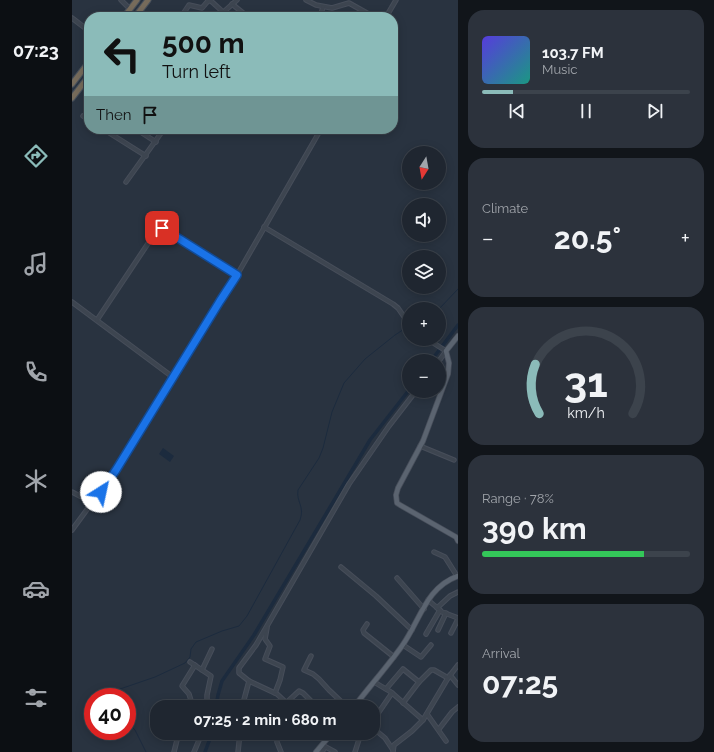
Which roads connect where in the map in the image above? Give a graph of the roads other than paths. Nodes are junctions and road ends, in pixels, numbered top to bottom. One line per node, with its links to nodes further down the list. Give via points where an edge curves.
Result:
1 (121, 0): 12 (street)
2 (137, 0): 12 (highway)
3 (148, 0): 14 (highway)
4 (219, 0): 10 (street)
5 (236, 0): 9 (street)
6 (306, 0): 11 (street)
7 (396, 0): 20 (street)
8 (344, 2): 11 (street, via 334,8); 19 (street)
9 (232, 4): 16 (street); 17 (street)
10 (215, 5): 15 (street, via 210,1 202,8 189,5); 16 (street)
11 (324, 7): 18 (street)
12 (130, 9): 13 (highway)
13 (128, 12)
14 (139, 12)
15 (184, 12)
16 (223, 12)
17 (242, 12)
18 (322, 12)
19 (366, 12)
20 (389, 12)
21 (72, 18): 22 (street)
22 (84, 27)
23 (84, 68): 25 (highway)
24 (84, 82): 26 (highway)
25 (72, 84)
26 (72, 98)
27 (115, 134): 32 (street)
28 (144, 134): 31 (street)
29 (161, 134): 31 (street)
30 (318, 134): 34 (street)
31 (156, 142): 32 (street)
32 (146, 156): 33 (street)
33 (126, 182)
34 (264, 227): 35 (street); 37 (street, via 393,304)
35 (237, 275): 38 (street, via 165,229 159,228); 43 (street)
36 (72, 302): 38 (street)
37 (402, 315)
38 (96, 320): 43 (street)
39 (458, 336): 41 (main road)
40 (439, 346): 41 (street)
41 (445, 350): 42 (street); 45 (main road, via 449,363 448,374)
42 (443, 354)
43 (174, 378): 48 (street)
44 (410, 398): 61 (street, via 349,484)
45 (420, 446): 46 (street); 50 (main road, via 398,488 397,503)
46 (454, 460)
47 (72, 492): 48 (street)
48 (93, 503): 49 (street)
49 (72, 530)
50 (457, 539)
51 (434, 552): 53 (street, via 445,557)
52 (341, 567): 63 (street)
53 (457, 576): 56 (main road, via 440,586)
54 (397, 578): 57 (street)
55 (458, 592): 58 (street, via 450,596)
56 (428, 600): 57 (main road); 58 (street)
57 (424, 609): 63 (main road)
58 (439, 609): 59 (street); 66 (street)
59 (446, 613): 60 (street); 64 (street)
60 (458, 618): 65 (street)
61 (268, 624): 77 (street, via 239,668 239,673); 82 (street, via 265,639 270,646 265,659 283,667)
62 (367, 624): 71 (street, via 363,629 364,633)
63 (412, 630): 68 (main road)
64 (438, 630)
65 (451, 633)
66 (426, 634)
67 (431, 645): 68 (street, via 421,657)
68 (403, 646): 71 (main road)
69 (212, 649): 75 (street)
70 (311, 656): 90 (street, via 305,671 319,679)
71 (394, 657): 78 (main road)
72 (190, 662): 74 (street)
73 (458, 665): 76 (street)
74 (195, 666): 75 (street); 84 (street, via 182,686)
75 (202, 670): 85 (street, via 212,678)
76 (449, 676): 79 (street, via 432,669); 80 (street); 95 (street)
77 (249, 681): 82 (street); 86 (street)
78 (374, 682): 81 (street); 91 (main road)
79 (419, 682): 81 (street, via 403,669); 92 (street)
80 (458, 685)
81 (386, 689): 83 (street)
82 (275, 693): 87 (street)
83 (392, 693): 92 (street); 94 (street)
84 (191, 700)
85 (207, 700)
86 (244, 700)
87 (284, 700)
88 (288, 700): 89 (street, via 300,691)
89 (310, 700)
90 (340, 700)
91 (360, 700)
92 (403, 703): 96 (street)
93 (458, 708): 97 (street)
94 (380, 711)
95 (427, 714): 96 (street); 97 (street)
96 (424, 720): 107 (street, via 394,745)
97 (439, 729): 104 (street)
98 (380, 734): 107 (street)
99 (177, 740): 108 (street)
100 (199, 740): 109 (street)
101 (239, 740): 110 (street)
102 (327, 740): 106 (main road)
103 (358, 740): 115 (street)
104 (446, 741)
105 (276, 742): 111 (street)
106 (324, 746): 112 (main road); 113 (street); 114 (street)
107 (393, 751)
108 (174, 752)
109 (194, 752)
110 (238, 752)
111 (281, 752)
112 (316, 752)
113 (322, 752)
114 (335, 752)
115 (355, 752)

